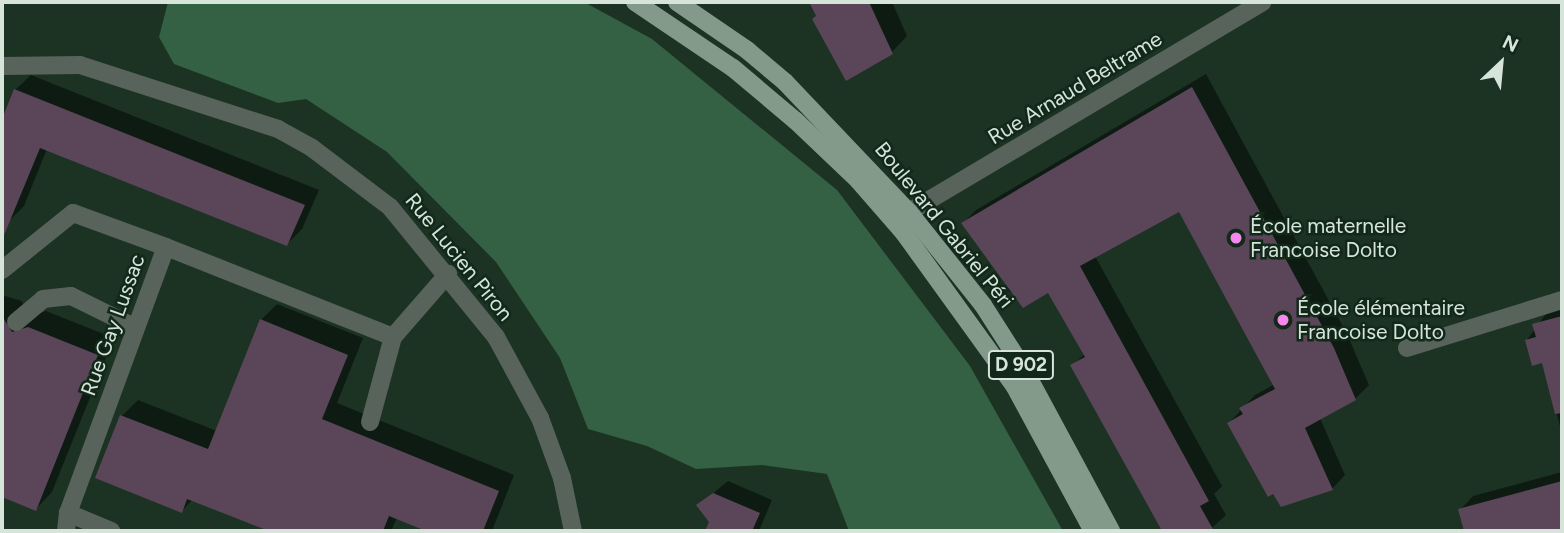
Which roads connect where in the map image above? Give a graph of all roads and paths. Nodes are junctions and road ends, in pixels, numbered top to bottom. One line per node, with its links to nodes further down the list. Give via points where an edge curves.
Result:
1 (635, 2): 18 (main road, Boulevard Gabriel Péri, via 733,68 796,121 858,180 904,233 1015,387)
2 (677, 2): 5 (main road, Boulevard Gabriel Péri / D 902, via 785,82)
3 (1262, 2): 5 (street, Rue Arnaud Beltrame)
4 (2, 66): 8 (street, Rue Lucien Piron, via 80,65 278,129 312,148 390,207)
5 (909, 212): 19 (main road, Boulevard Gabriel Péri / D 902, via 983,305 1025,371)
6 (166, 247): 7 (street, via 73,214); 11 (street, Rue Gay Lussac); 12 (street, Rue Gay Lussac)
7 (2, 270)
8 (448, 274): 12 (street); 17 (street, Rue Lucien Piron, via 496,337 540,418 562,478)
9 (1562, 300): 13 (street)
10 (16, 322): 11 (street, via 43,299 71,296)
11 (136, 328): 15 (street, Rue Gay Lussac)
12 (393, 337): 14 (street)
13 (1407, 348)
14 (370, 422)
15 (67, 522): 16 (street)
16 (111, 531)
17 (573, 531)
18 (1093, 531)
19 (1111, 531)

